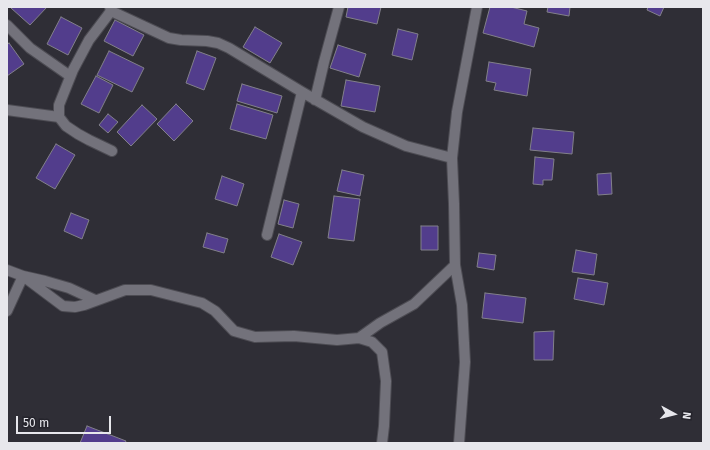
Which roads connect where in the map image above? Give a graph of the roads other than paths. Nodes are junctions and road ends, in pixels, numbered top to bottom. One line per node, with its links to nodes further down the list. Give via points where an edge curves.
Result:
1 (339, 7): 7 (street)
2 (477, 7): 11 (street)
3 (110, 9): 5 (street, via 89,40); 6 (street, via 169,38 218,43)
4 (7, 25): 5 (street, via 30,48)
5 (70, 76): 9 (street, via 59,105)
6 (302, 92): 7 (street); 12 (street)
7 (315, 100): 11 (street, via 363,127 406,146)
8 (7, 110): 9 (street)
9 (59, 117): 10 (street, via 66,126 78,134)
10 (112, 151)
11 (452, 158): 13 (street)
12 (267, 235)
13 (455, 264): 18 (street, via 414,304); 20 (street, via 462,305 465,362)
14 (7, 270): 15 (street)
15 (23, 276): 16 (street, via 69,288); 16 (street, via 63,306 75,307); 17 (street)
16 (95, 300): 18 (street, via 125,290 151,290 202,303 215,311 234,331 255,337 294,336 338,340)
17 (7, 311)
18 (359, 338): 19 (street, via 372,342 382,352 386,381)
19 (382, 443)
20 (459, 443)

